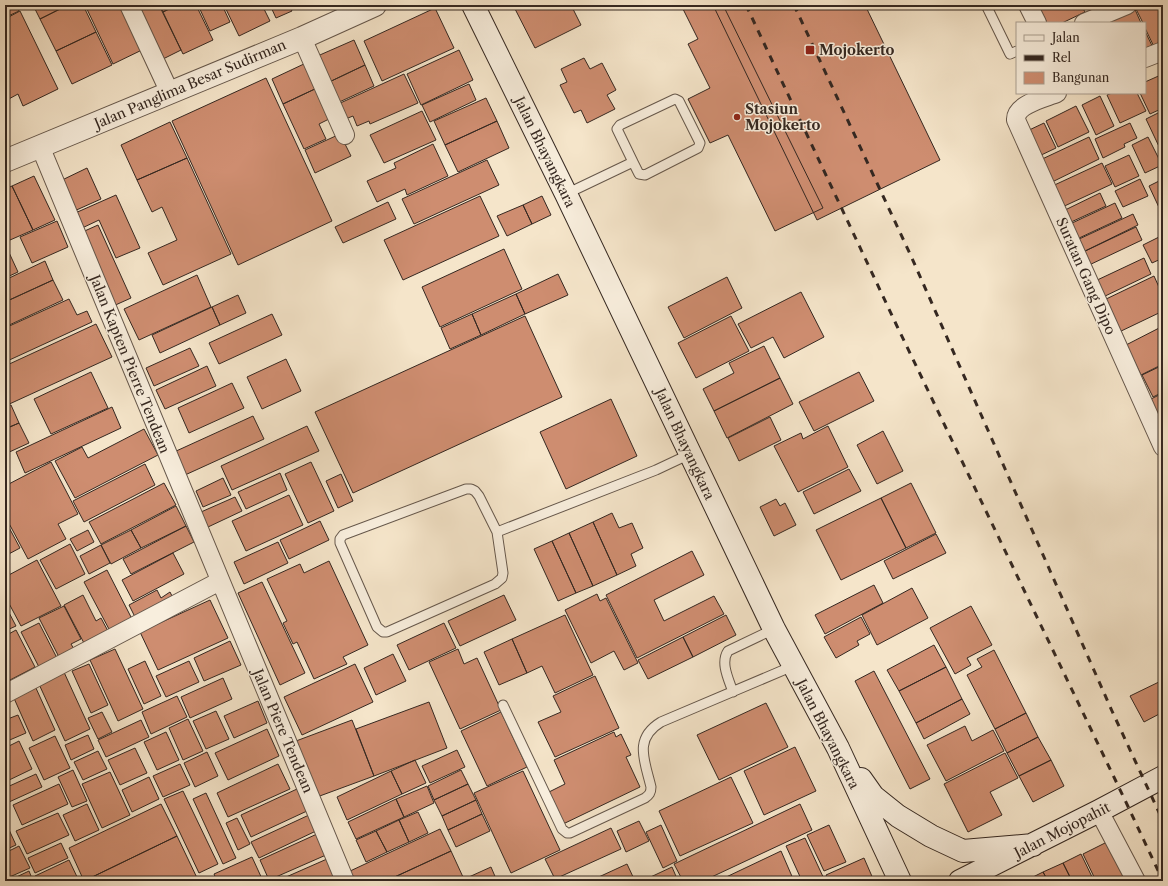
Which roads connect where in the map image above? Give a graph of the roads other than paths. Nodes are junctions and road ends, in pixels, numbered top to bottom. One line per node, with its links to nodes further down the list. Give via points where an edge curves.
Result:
1 (129, 5): 13 (street)
2 (375, 5): 9 (main road, Jalan Panglima Besar Sudirman)
3 (473, 5): 19 (main road, Jalan Bhayangkara)
4 (986, 5): 10 (lane, via 1010,54)
5 (1028, 5): 7 (street)
6 (1127, 5): 8 (street)
7 (1036, 22)
8 (1086, 22)
9 (302, 38): 13 (main road, Jalan Panglima Besar Sudirman); 15 (street)
10 (1016, 51)
11 (1163, 51): 12 (street)
12 (1146, 58)
13 (170, 93): 16 (main road, Jalan Panglima Besar Sudirman)
14 (1054, 94): 20 (street, Suratan Gang Dipo, via 1024,106 1018,111 1016,120)
15 (345, 135)
16 (40, 146): 17 (main road, Jalan Panglima Besar Sudirman); 23 (street, Jalan Kapten Pierre Tendean)
17 (5, 161)
18 (633, 162): 18 (lane, via 617,129 620,125 674,99 679,101 700,143 698,148 645,175 639,174); 19 (lane)
19 (566, 194): 21 (main road, Jalan Bhayangkara)
20 (1163, 447)
21 (690, 454): 22 (lane, via 656,470); 24 (main road, Jalan Bhayangkara)
22 (497, 532): 22 (lane, via 503,573 498,582 387,632 377,627 340,543 343,535 466,489 475,491 479,496)
23 (220, 581): 27 (street); 33 (street, Jalan Piere Tendean)
24 (774, 629): 25 (main road, Jalan Bhayangkara); 26 (lane, via 724,656)
25 (793, 666): 26 (lane); 29 (main road, Jalan Bhayangkara)
26 (733, 692): 28 (lane, via 653,727 647,733 643,748 651,787 649,795 570,833 562,829)
27 (5, 694)
28 (504, 705)
29 (838, 748): 32 (main road, via 873,796 898,816 931,836 963,851); 34 (main road, Jalan Bhayangkara)
30 (1163, 777): 31 (main road, Jalan Mojopahit)
31 (1099, 811): 32 (main road, Jalan Mojopahit); 36 (street)
32 (1033, 845): 35 (main road, Jalan Mojopahit)
33 (345, 881)
34 (900, 881)
35 (960, 881)
36 (1136, 881)

